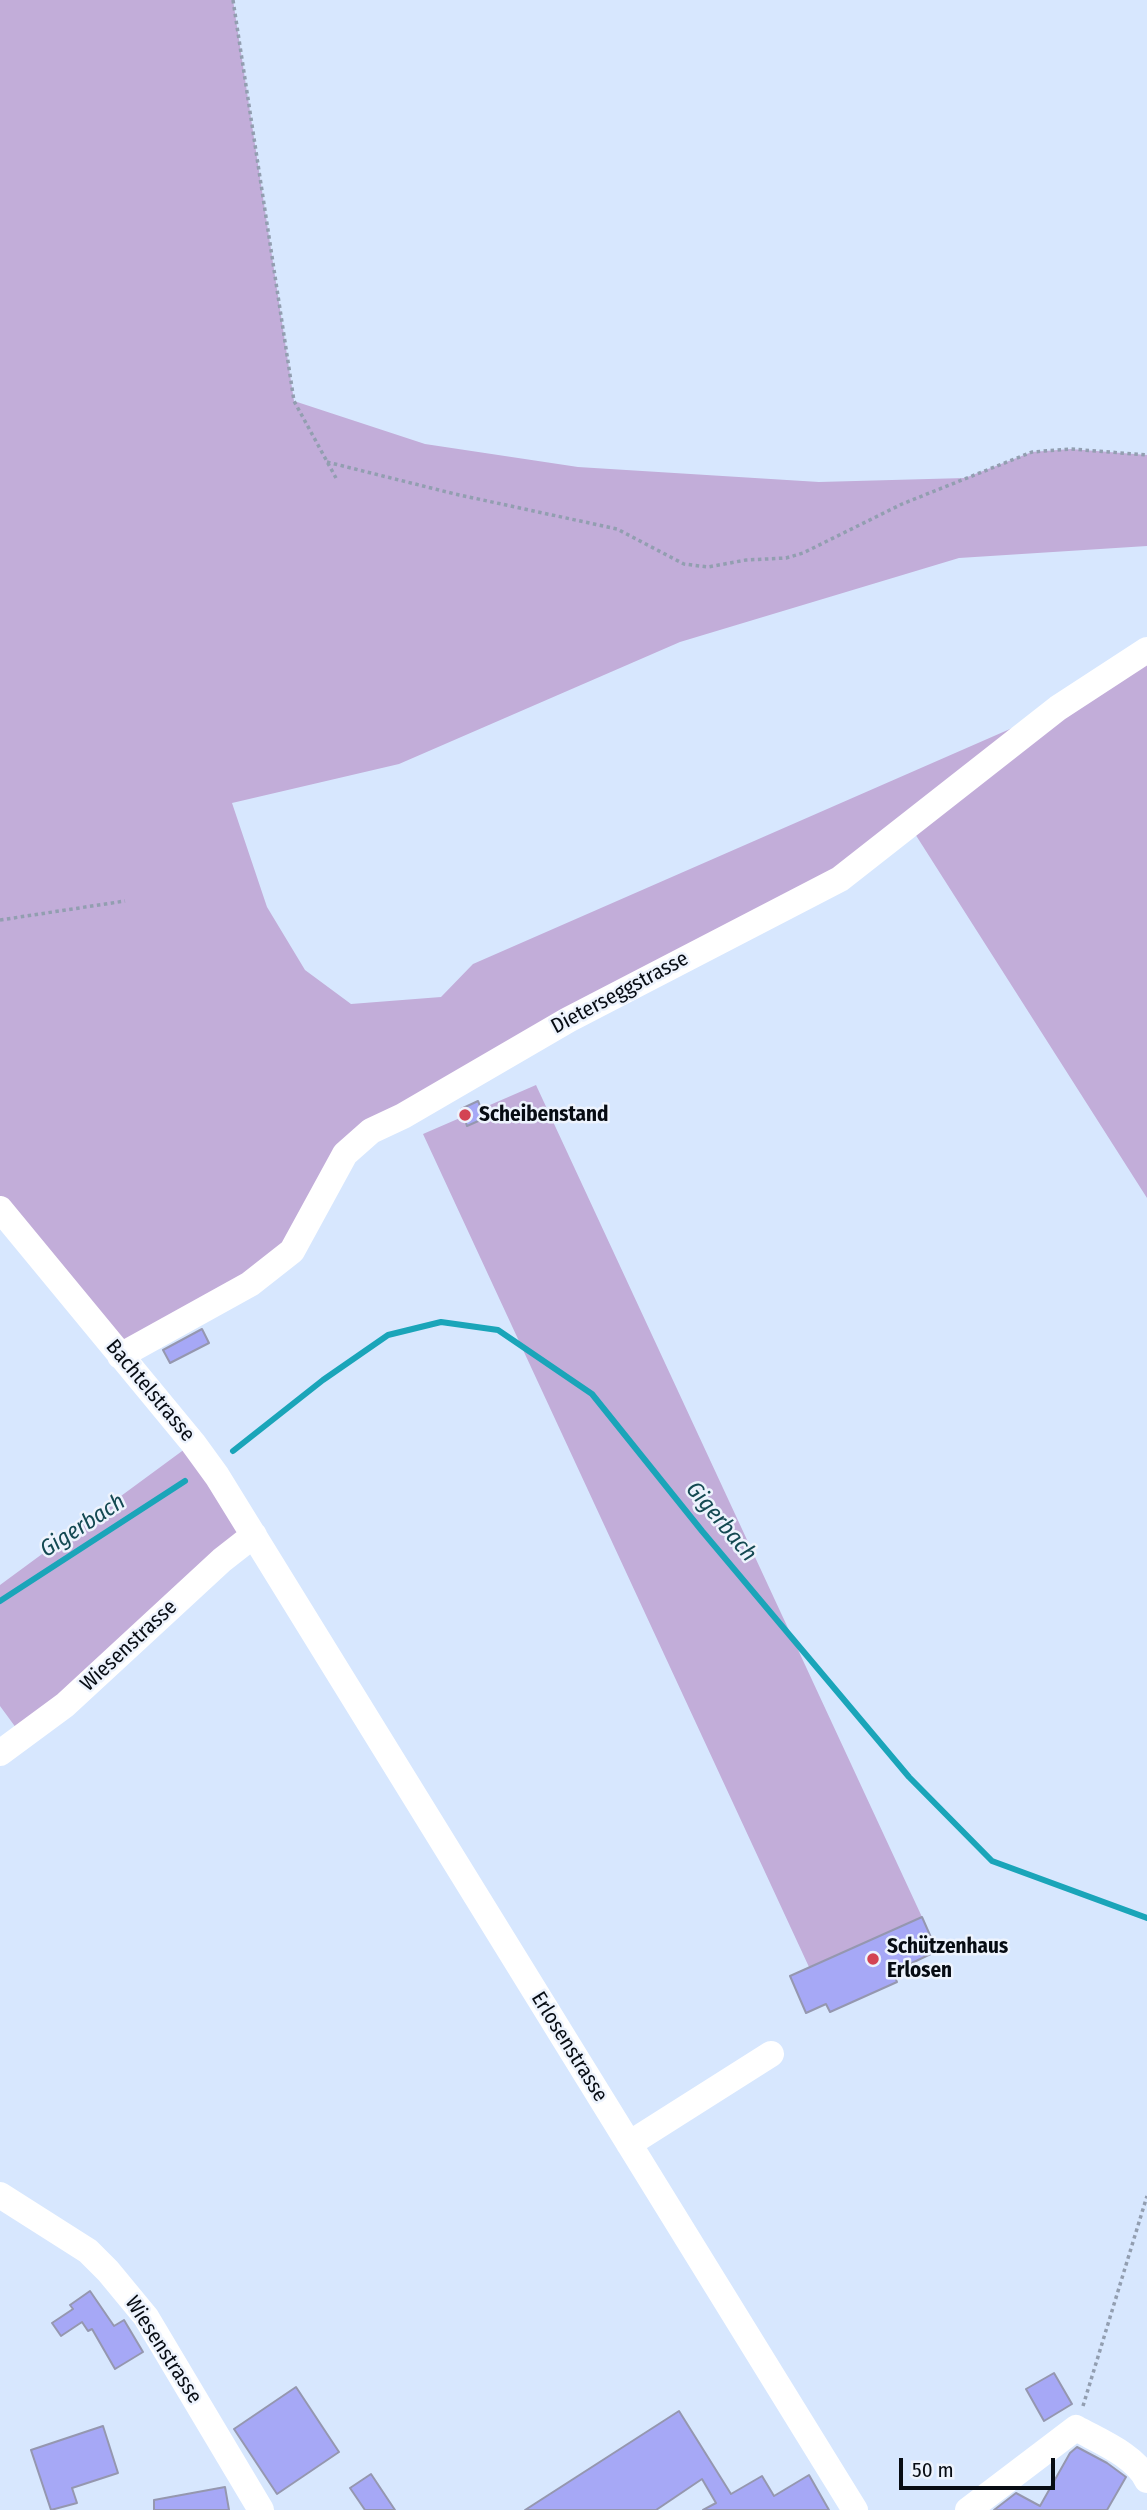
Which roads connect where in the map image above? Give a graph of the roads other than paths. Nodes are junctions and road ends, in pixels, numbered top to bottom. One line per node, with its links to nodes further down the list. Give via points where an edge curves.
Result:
1 (1147, 650): 3 (street, Dieterseggstrasse, via 1058,708 840,880 568,1020 371,1131 345,1154 292,1251 250,1283)
2 (0, 1209): 3 (street, Bachtelstrasse)
3 (120, 1356): 4 (street, Bachtelstrasse, via 193,1443)
4 (254, 1535): 5 (street, Bachtelstrasse); 6 (street, Wiesenstrasse, via 65,1705)
5 (284, 1584): 8 (street, Erlosenstrasse)
6 (0, 1753)
7 (771, 2054): 8 (street)
8 (629, 2144): 12 (street, Erlosenstrasse)
9 (0, 2195): 11 (street, Wiesenstrasse, via 88,2251 108,2271 146,2317)
10 (1147, 2480): 13 (street, via 1128,2458 1076,2428)
11 (261, 2510)
12 (855, 2510)
13 (968, 2510)

